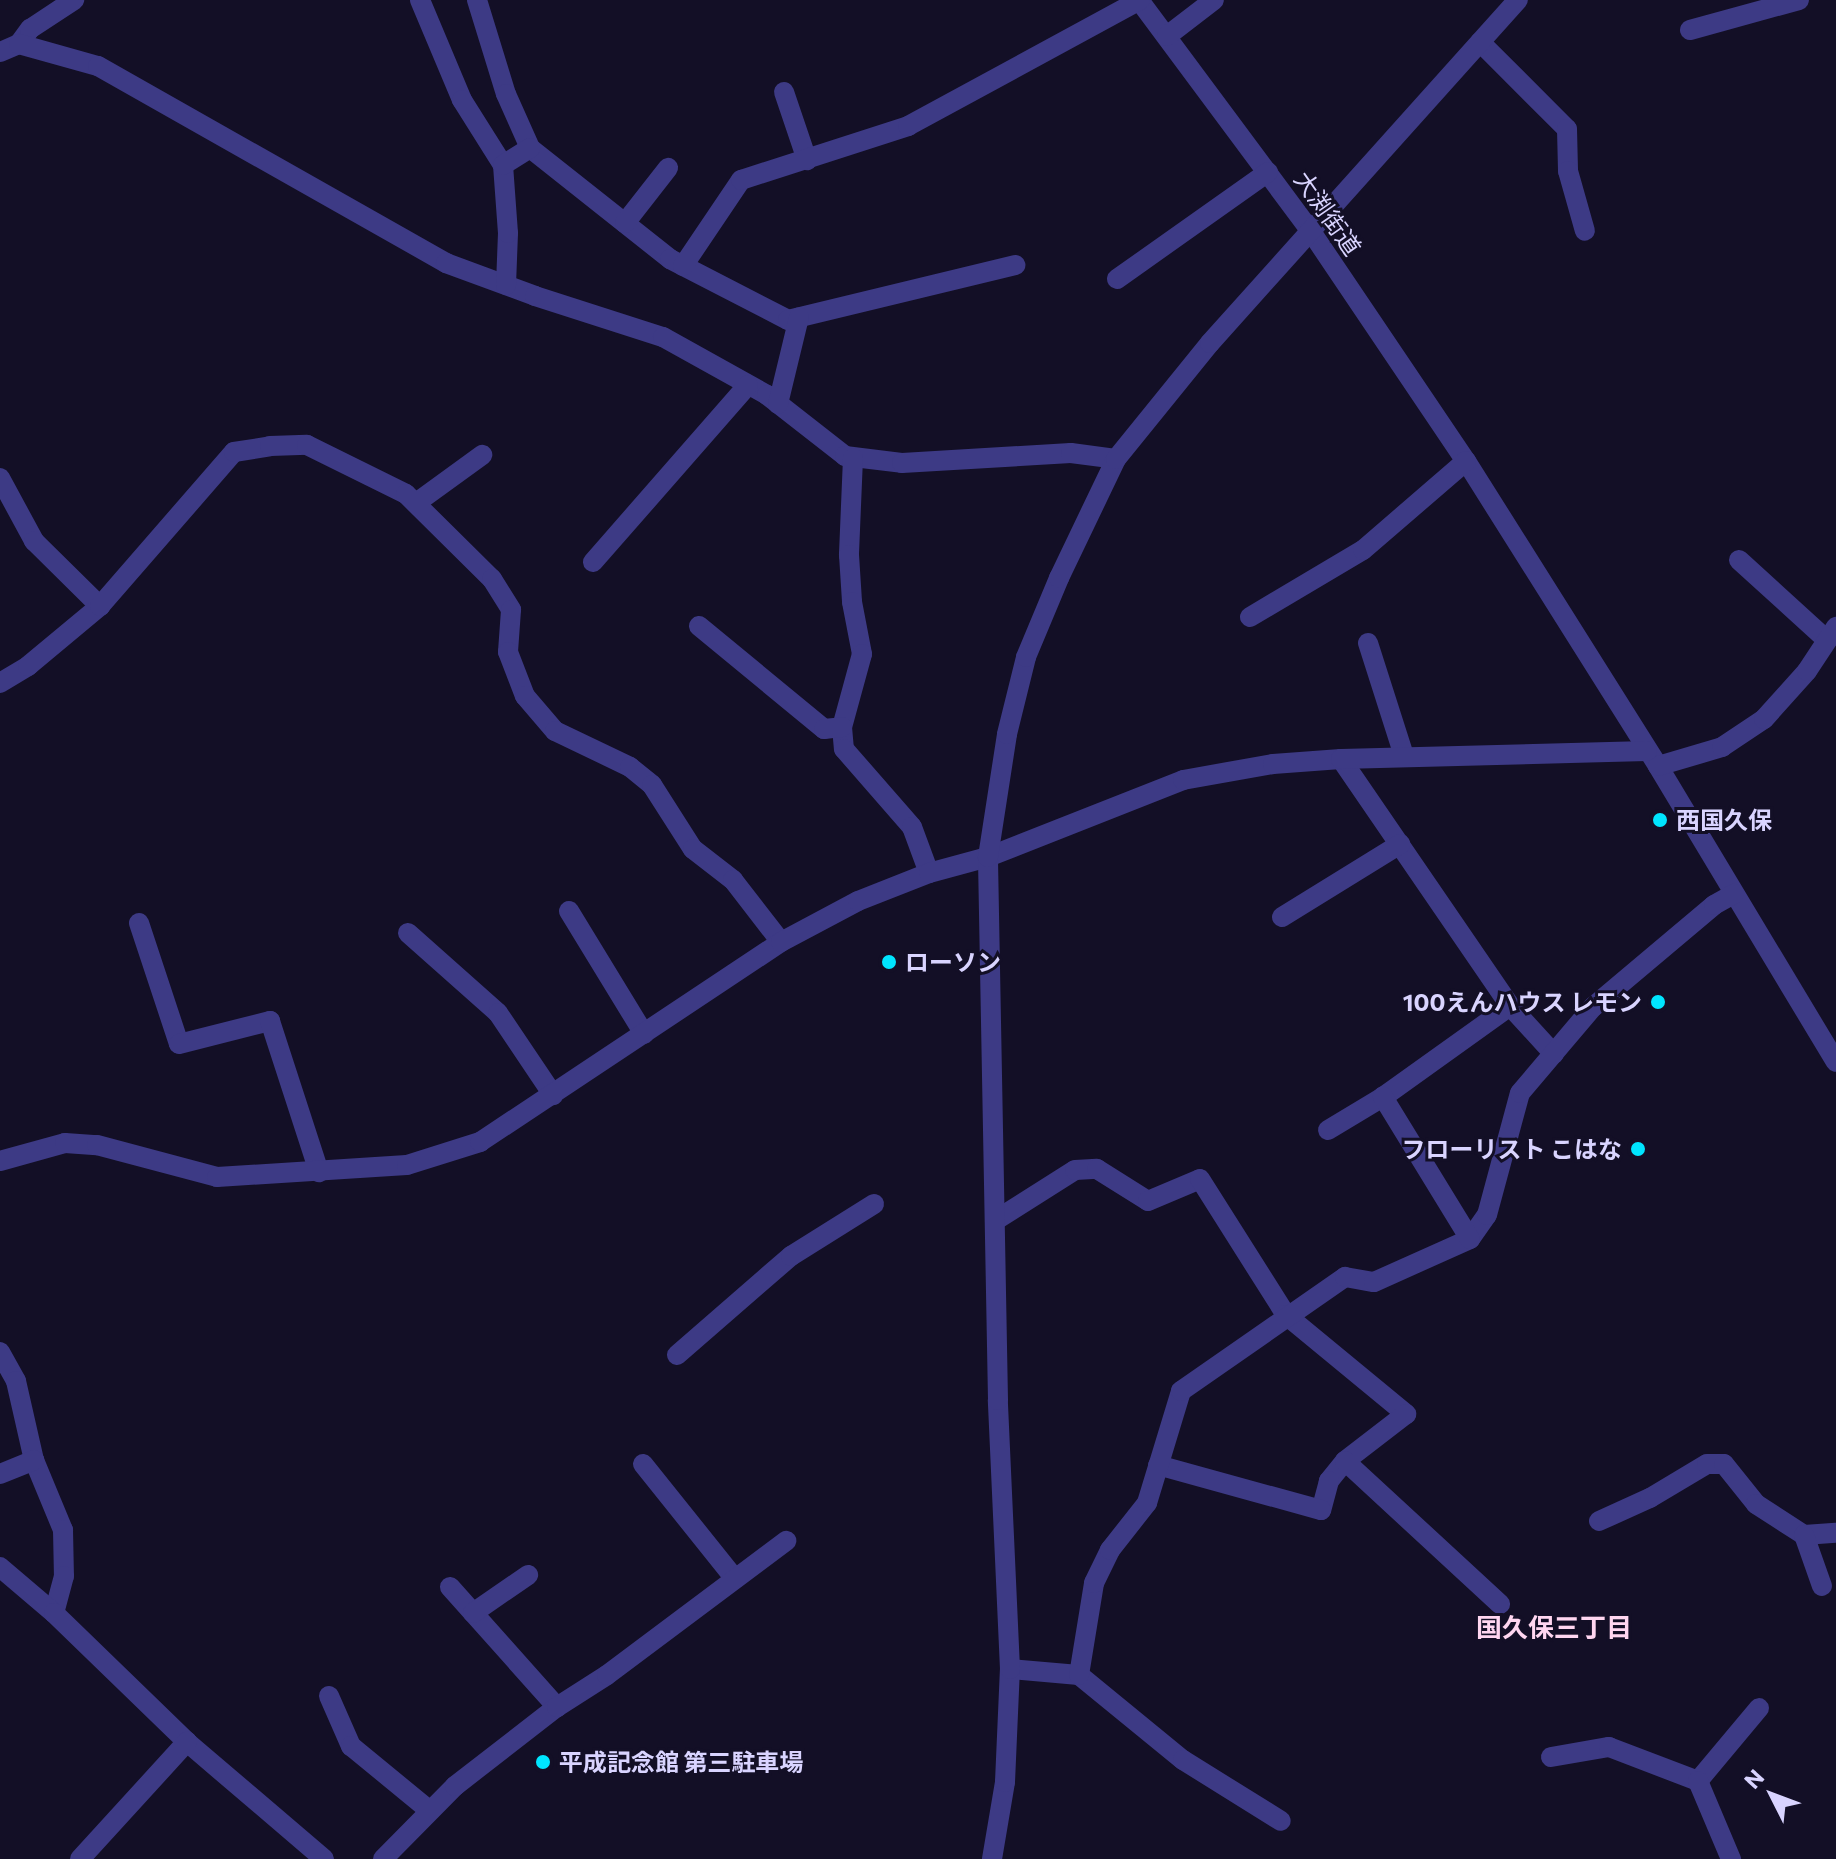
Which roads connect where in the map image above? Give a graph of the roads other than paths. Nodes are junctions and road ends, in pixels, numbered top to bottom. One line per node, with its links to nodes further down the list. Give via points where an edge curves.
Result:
1 (74, 0): 11 (street)
2 (420, 0): 15 (street, via 462,100)
3 (477, 0): 13 (street, via 506,94)
4 (1139, 0): 9 (street, 大渕街道); 14 (street, via 908,126)
5 (1214, 0): 9 (street)
6 (1518, 0): 10 (street)
7 (1799, 0): 8 (street)
8 (1690, 30)
9 (1167, 36): 17 (street, 大渕街道)
10 (1480, 42): 19 (street); 20 (street, via 1567,129 1568,171)
11 (10, 48): 24 (street, via 98,66 446,263)
12 (784, 92): 14 (street)
13 (530, 148): 15 (street); 18 (street)
14 (807, 160): 22 (street, via 741,180)
15 (503, 165): 24 (street)
16 (668, 168): 18 (street)
17 (1268, 172): 19 (street, 大渕街道); 23 (street)
18 (625, 223): 22 (street)
19 (1310, 230): 30 (street); 31 (street, 大渕街道)
20 (1585, 231)
21 (1015, 265): 25 (street)
22 (683, 266): 25 (street, via 788,320)
23 (1117, 279)
24 (506, 285): 26 (street, via 663,337)
25 (799, 317): 27 (street)
26 (748, 385): 27 (street); 35 (street)
27 (778, 404): 29 (street)
28 (482, 455): 33 (street)
29 (853, 458): 30 (street, via 902,463 1071,453); 42 (street, via 849,555 862,654)
30 (1116, 459): 47 (street, via 1026,657 1007,734)
31 (1466, 461): 37 (street, via 1363,550); 45 (street, 大渕街道)
32 (0, 478): 36 (street, via 34,541)
33 (416, 503): 36 (street, via 307,445 234,452); 54 (street, via 492,579 511,610 508,652 525,696 555,731 630,767 652,785 693,849 733,880)
34 (1739, 560): 39 (street)
35 (593, 562)
36 (100, 606): 41 (street)
37 (1250, 617)
38 (699, 626): 42 (street, via 824,729)
39 (1832, 634): 45 (street, via 1764,719 1722,747)
40 (1368, 643): 43 (street)
41 (0, 683)
42 (842, 727): 48 (street, via 844,749 912,827)
43 (1404, 756): 44 (street); 45 (street)
44 (1341, 759): 46 (street); 47 (street, via 1273,764 1183,780)
45 (1653, 759): 49 (street, 大渕街道)
46 (1400, 844): 51 (street); 55 (street)
47 (988, 857): 48 (street); 65 (street)
48 (929, 873): 54 (street, via 858,901)
49 (1734, 894): 57 (street, via 1593,1007); 58 (street, 大渕街道)
50 (569, 911): 56 (street)
51 (1282, 917)
52 (139, 923): 63 (street, via 179,1044 270,1021)
53 (408, 933): 59 (street, via 498,1013)
54 (781, 942): 56 (street)
55 (1510, 1006): 57 (street); 60 (street)
56 (644, 1034): 59 (street)
57 (1554, 1054): 66 (street, via 1520,1093 1487,1215)
58 (1836, 1062)
59 (553, 1095): 63 (street, via 456,1152 407,1165)
60 (1383, 1097): 61 (street); 66 (street)
61 (1328, 1130)
62 (0, 1161): 63 (street, via 65,1143 97,1145 217,1177)
63 (319, 1172)
64 (874, 1204): 69 (street, via 791,1256)
65 (996, 1220): 67 (street, via 1075,1170 1097,1169 1148,1201 1200,1179); 87 (street)
66 (1470, 1239): 67 (street, via 1374,1282 1345,1277)
67 (1286, 1315): 71 (street, via 1406,1414); 73 (street, via 1181,1391)
68 (0, 1352): 70 (street, via 16,1381)
69 (677, 1355)
70 (34, 1460): 74 (street); 85 (street, via 63,1530 64,1576)
71 (1345, 1461): 73 (street, via 1329,1481 1321,1510); 84 (street)
72 (643, 1464): 81 (street)
73 (1158, 1465): 88 (street, via 1147,1503 1110,1550 1094,1583)
74 (0, 1474)
75 (1599, 1521): 77 (street, via 1707,1464 1724,1464 1756,1504)
76 (1836, 1533): 77 (street)
77 (1804, 1535): 82 (street)
78 (786, 1541): 81 (street)
79 (0, 1567): 85 (street)
80 (528, 1575): 86 (street)
81 (735, 1579): 90 (street)
82 (1822, 1586)
83 (450, 1587): 86 (street)
84 (1500, 1604)
85 (54, 1613): 92 (street)
86 (473, 1613): 90 (street)
87 (1010, 1669): 88 (street); 100 (street, via 1005,1782)
88 (1079, 1675): 96 (street, via 1183,1760)
89 (329, 1696): 95 (street, via 351,1746)
90 (557, 1707): 95 (street)
91 (1759, 1708): 94 (street)
92 (187, 1742): 97 (street); 98 (street)
93 (1551, 1757): 94 (street, via 1609,1747)
94 (1698, 1781): 101 (street)
95 (430, 1811): 99 (street)
96 (1281, 1821)
97 (80, 1859)
98 (324, 1859)
99 (383, 1859)
100 (992, 1859)
101 (1731, 1859)

